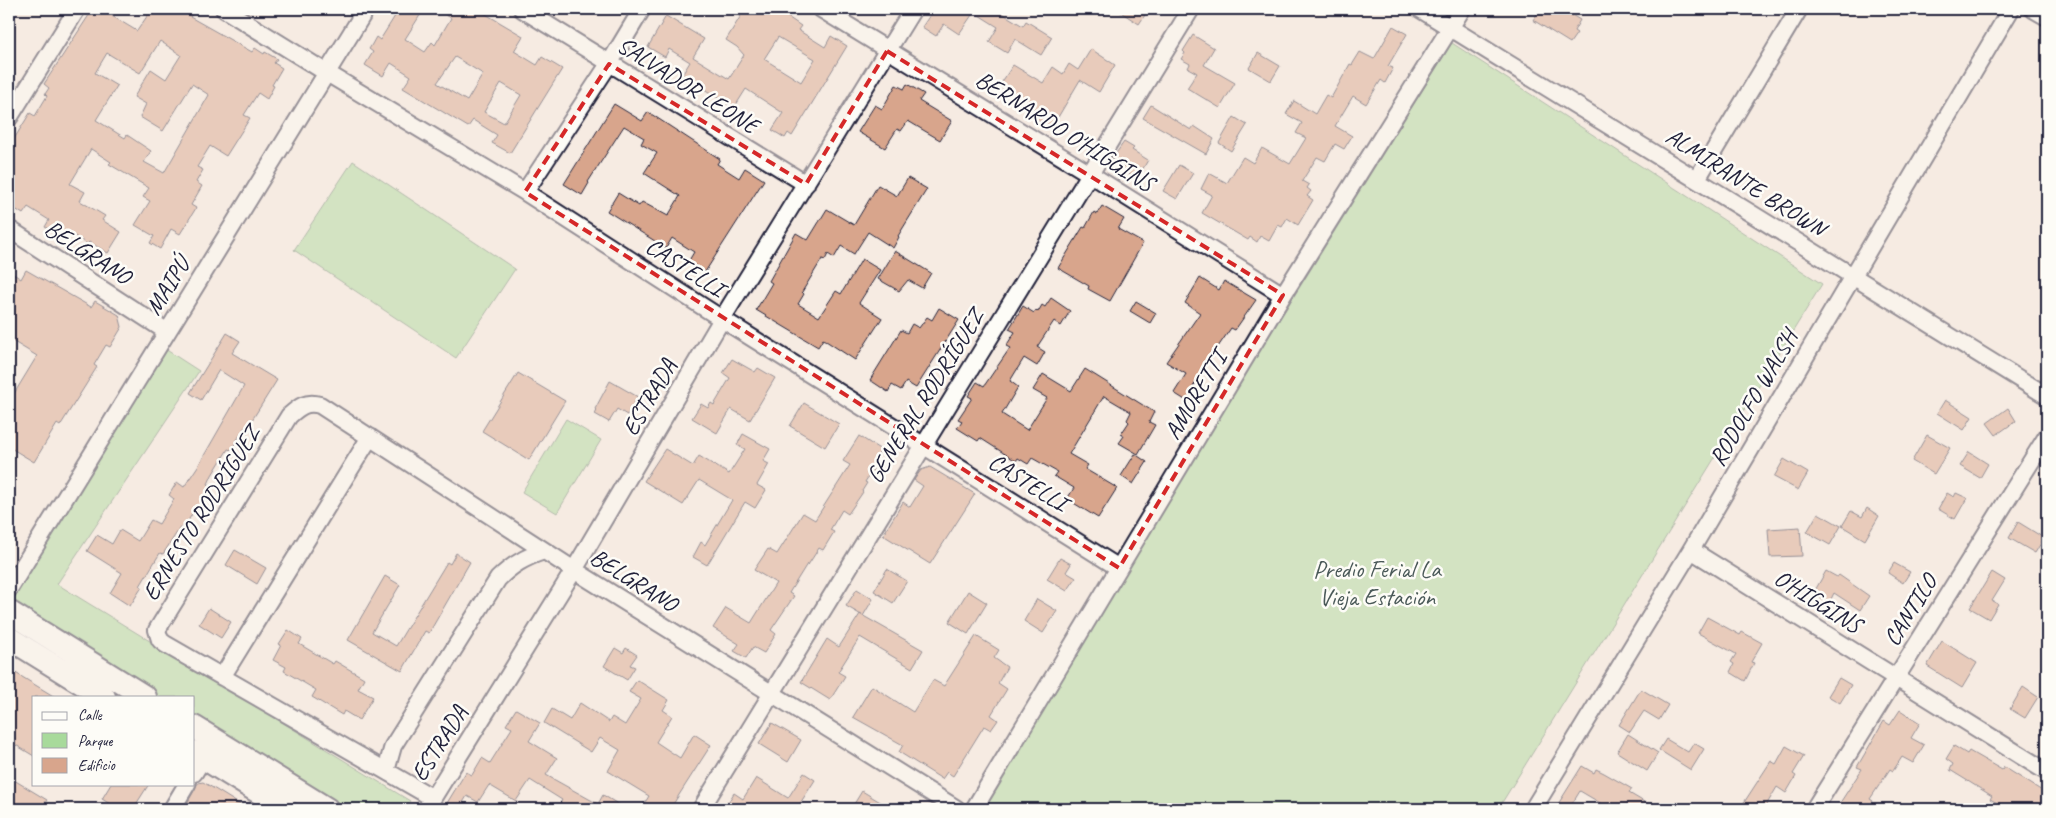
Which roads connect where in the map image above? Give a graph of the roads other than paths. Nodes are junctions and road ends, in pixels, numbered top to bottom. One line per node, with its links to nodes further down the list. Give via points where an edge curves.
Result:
1 (77, 9): 19 (street)
2 (224, 9): 18 (street, CASTELLI)
3 (366, 9): 18 (street, MAIPÚ)
4 (522, 9): 17 (street, SALVADOR LEONE)
5 (642, 9): 17 (street)
6 (821, 9): 16 (street, BERNARDO O'HIGGINS)
7 (913, 9): 16 (street, ESTRADA)
8 (1191, 9): 20 (street, GENERAL RODRÍGUEZ)
9 (1420, 9): 15 (street, ALMIRANTE BROWN)
10 (1462, 9): 15 (street, AMORETTI)
11 (1799, 9): 21 (street)
12 (2011, 9): 25 (street, RODOLFO WALSH)
13 (2033, 9): 14 (street)
14 (2047, 18)
15 (1450, 27): 21 (street, ALMIRANTE BROWN); 26 (street, AMORETTI)
16 (887, 51): 20 (street, BERNARDO O'HIGGINS); 22 (street, ESTRADA)
17 (609, 64): 22 (street, SALVADOR LEONE); 23 (street)
18 (327, 73): 23 (street, CASTELLI); 28 (street, MAIPÚ)
19 (9, 118)
20 (1090, 174): 26 (street, BERNARDO O'HIGGINS); 33 (street, GENERAL RODRÍGUEZ)
21 (1697, 179): 25 (street, ALMIRANTE BROWN)
22 (806, 184): 27 (street, ESTRADA)
23 (525, 192): 27 (street, CASTELLI)
24 (9, 229): 28 (street, BELGRANO)
25 (1852, 275): 29 (street, ALMIRANTE BROWN); 34 (street, RODOLFO WALSH)
26 (1283, 295): 36 (street, AMORETTI)
27 (722, 319): 33 (street, CASTELLI); 37 (street, ESTRADA)
28 (166, 331): 38 (street, MAIPÚ)
29 (2047, 396)
30 (289, 416): 32 (street, BELGRANO, via 301,405 320,405); 41 (street, ERNESTO RODRÍGUEZ, via 157,630 165,644)
31 (2047, 436): 42 (street, CANTILO)
32 (370, 437): 35 (street, BELGRANO); 41 (street)
33 (924, 444): 36 (street, CASTELLI); 43 (street, GENERAL RODRÍGUEZ)
34 (1691, 550): 42 (street, O'HIGGINS); 58 (street, RODOLFO WALSH)
35 (544, 551): 37 (street, BELGRANO); 48 (street, via 510,567 498,579 393,746)
36 (1119, 568): 57 (street, AMORETTI)
37 (574, 570): 43 (street, BELGRANO); 51 (street, ESTRADA)
38 (9, 589)
39 (9, 612): 45 (main road)
40 (9, 638): 44 (main road)
41 (222, 677): 48 (street)
42 (1895, 677): 49 (street, O'HIGGINS); 59 (street, CANTILO)
43 (770, 694): 55 (street, GENERAL RODRÍGUEZ); 56 (street, BELGRANO)
44 (102, 696)
45 (143, 696)
46 (195, 731): 47 (main road)
47 (201, 756): 53 (main road); 54 (main road)
48 (386, 771): 51 (street)
49 (2047, 772)
50 (186, 786): 52 (street)
51 (429, 804)
52 (172, 809)
53 (286, 809)
54 (327, 809)
55 (701, 809)
56 (957, 809)
57 (974, 809)
58 (1533, 809)
59 (1814, 809)

